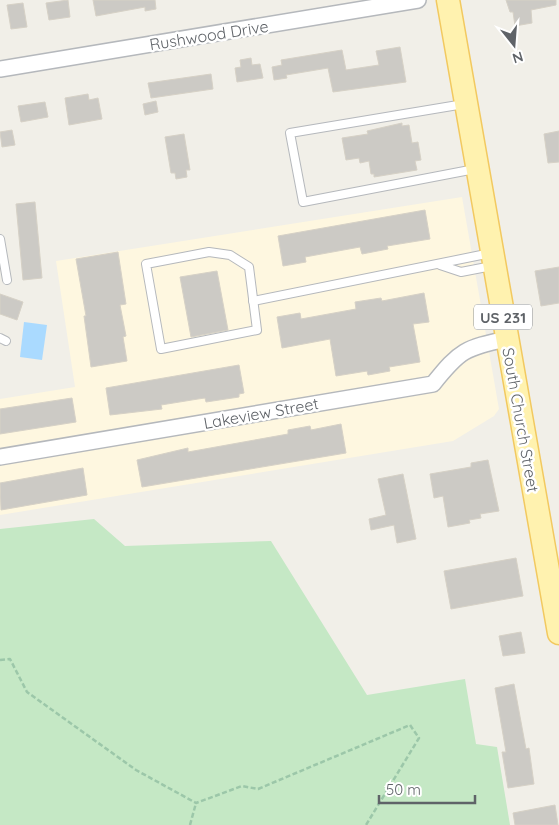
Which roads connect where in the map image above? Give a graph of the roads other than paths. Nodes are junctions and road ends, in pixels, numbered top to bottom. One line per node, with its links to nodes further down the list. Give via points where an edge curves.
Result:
1 (418, 0): 3 (street, Rushwood Drive)
2 (448, 0): 4 (main road, South Church Street / US 231)
3 (0, 69)
4 (466, 104): 5 (main road, South Church Street / US 231); 5 (lane, via 290,133 304,202)
5 (477, 168): 7 (main road, South Church Street / US 231)
6 (0, 239): 9 (lane)
7 (493, 260): 8 (lane); 8 (lane, via 461,272); 11 (main road, South Church Street / US 231)
8 (439, 264): 10 (lane)
9 (7, 280)
10 (253, 301): 10 (lane, via 249,267 230,255 209,252 146,264 160,349 257,330)
11 (507, 339): 12 (street, Lakeview Street, via 470,347 449,363 433,384); 13 (main road, South Church Street / US 231)
12 (0, 457)
13 (559, 633)

